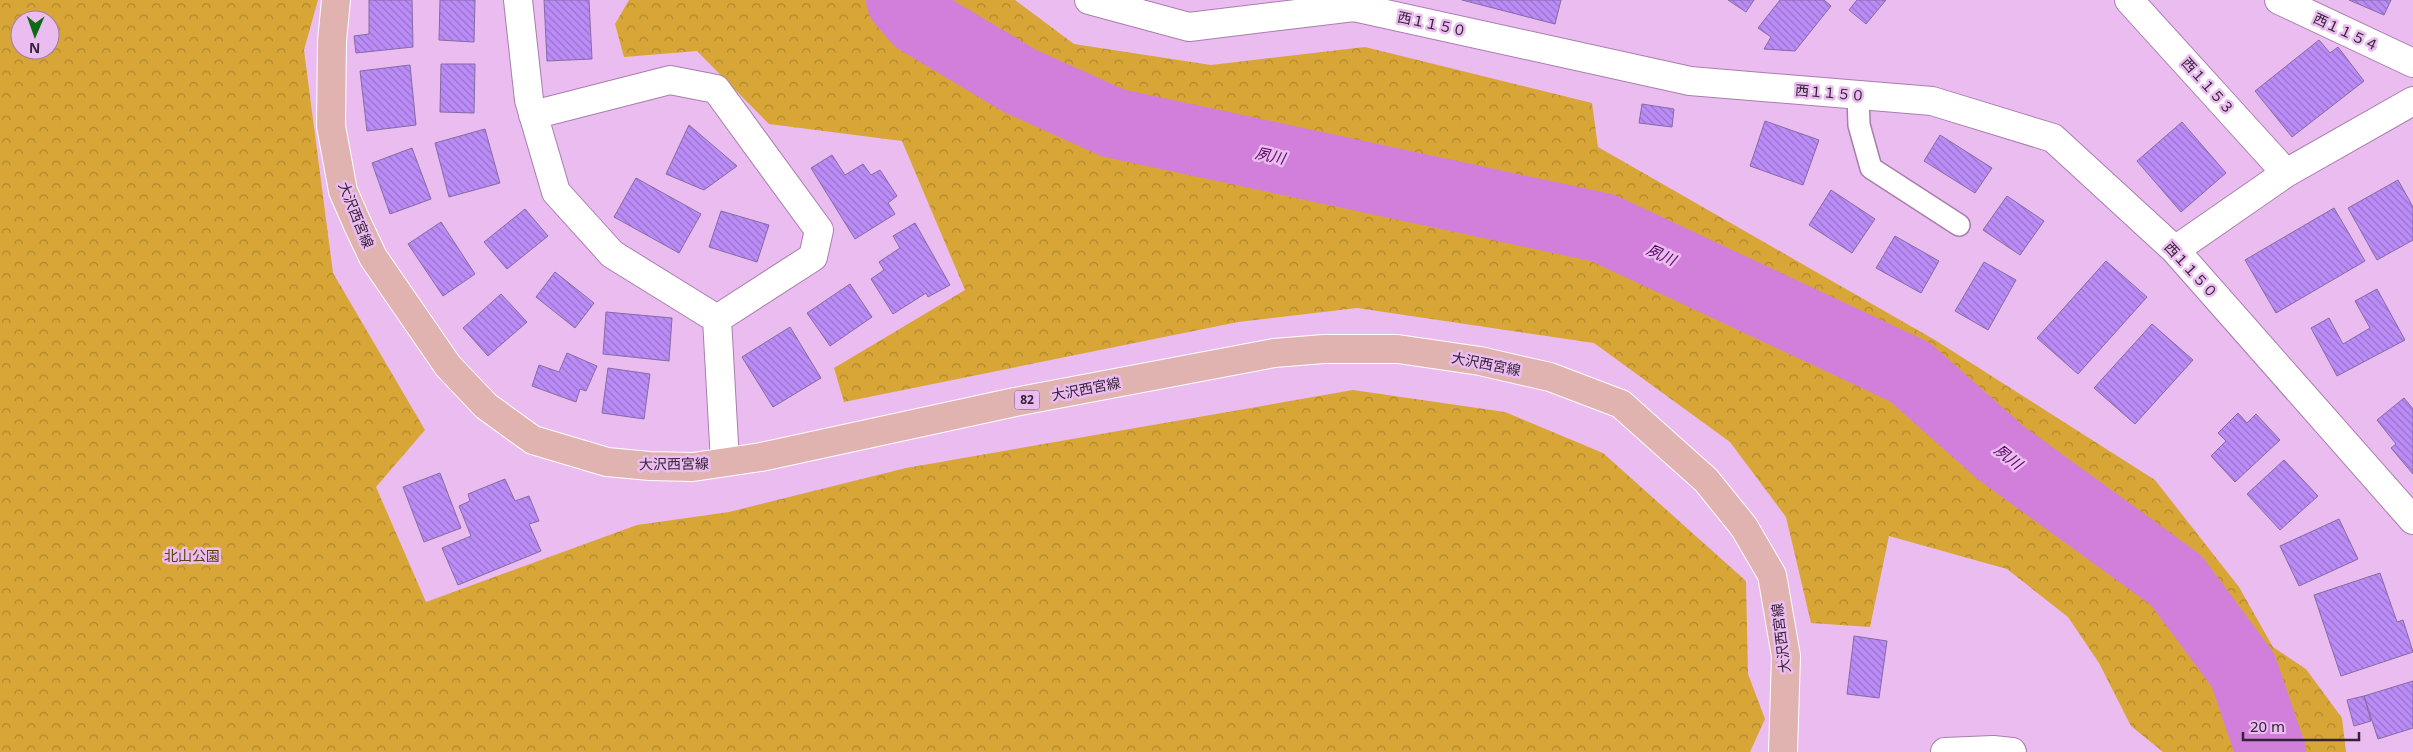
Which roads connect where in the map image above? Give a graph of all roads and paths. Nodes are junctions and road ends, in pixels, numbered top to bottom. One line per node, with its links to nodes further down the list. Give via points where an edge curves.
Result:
1 (336, 0): 14 (main road, 大沢西宮線 / 82, via 331,126 343,191 373,257 448,366 486,406 533,440 570,453 606,462 650,466 693,467)
2 (518, 0): 9 (street)
3 (1089, 0): 7 (street, 西１１５０, via 1189,27 1354,7 1690,81)
4 (2129, 0): 10 (street, 西１１５３)
5 (2279, 0): 6 (street, 西１１５４)
6 (2413, 63)
7 (1858, 95): 11 (lane, via 1859,125 1871,168); 12 (street, 西１１５０, via 1932,101 2053,138)
8 (2413, 101): 10 (street)
9 (533, 115): 13 (street, via 556,192 612,254); 13 (street, via 670,80 716,90 818,230 813,257)
10 (2286, 173): 12 (street)
11 (1959, 225)
12 (2175, 250): 15 (street, 西１１５０)
13 (718, 319): 14 (street)
14 (725, 462): 16 (main road, 大沢西宮線 / 82, via 1274,353 1398,349 1480,361 1550,377 1622,404 1706,480 1744,526 1772,575 1786,656)
15 (2413, 520)
16 (1782, 752)
17 (1945, 752): 18 (street)
18 (2012, 752)

